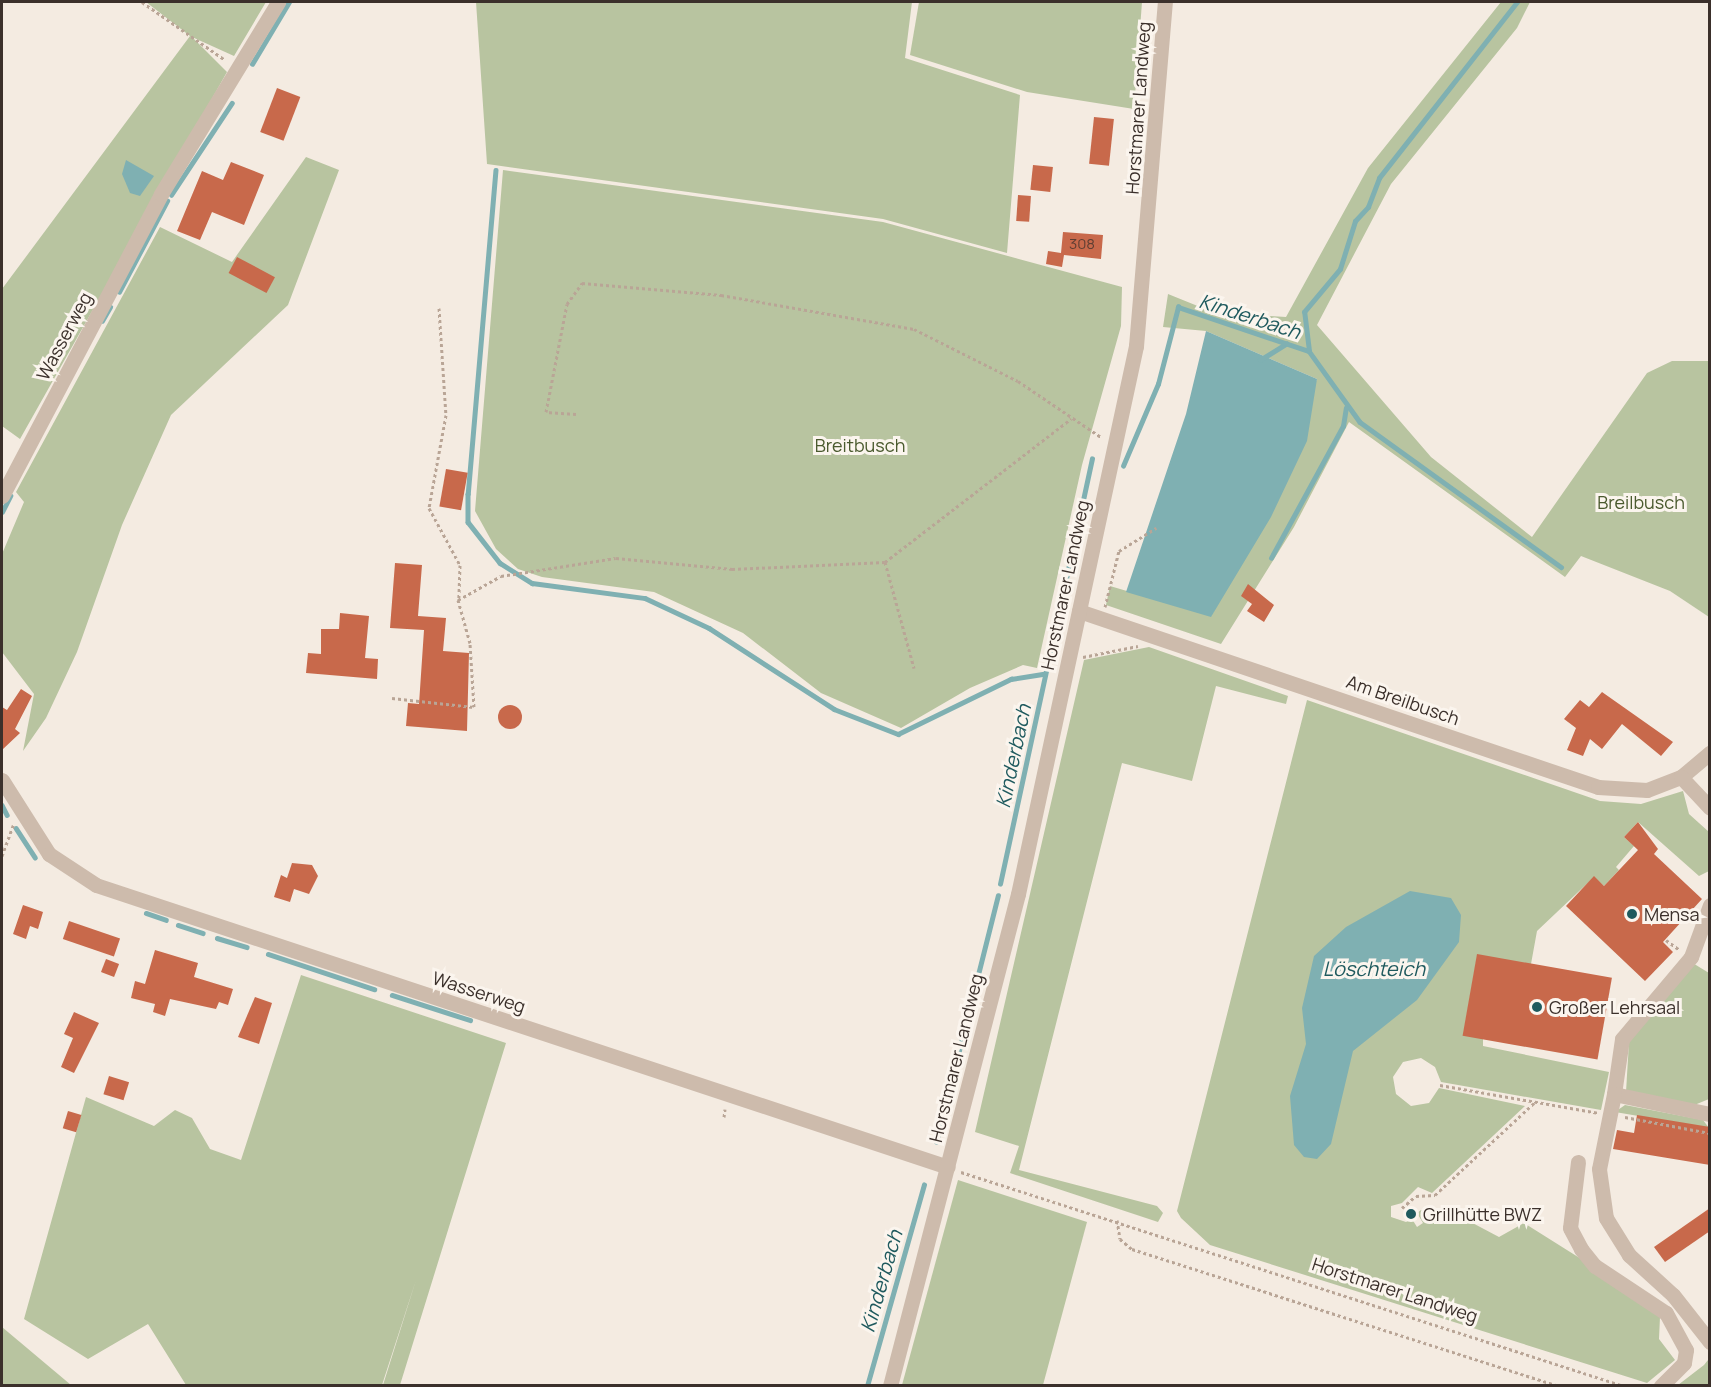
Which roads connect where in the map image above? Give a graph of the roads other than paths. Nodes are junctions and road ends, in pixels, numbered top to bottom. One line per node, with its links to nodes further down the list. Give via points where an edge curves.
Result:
1 (278, 2): 3 (street, Wasserweg)
2 (1165, 2): 4 (street, Horstmarer Landweg, via 1142,308)
3 (2, 496)
4 (1079, 611): 6 (street, Am Breilbusch, via 1598,787 1647,790); 13 (street, Horstmarer Landweg, via 1018,894)
5 (1710, 753): 6 (street, Am Breilbusch)
6 (1681, 777): 8 (street)
7 (2, 780): 13 (street, Wasserweg, via 57,862 122,896)
8 (1710, 808)
9 (1710, 905): 10 (street, via 1691,957 1622,1040)
10 (1614, 1094): 11 (street); 14 (street, via 1599,1169 1606,1218 1629,1255 1673,1295)
11 (1710, 1114)
12 (1578, 1162): 16 (street, via 1570,1228 1581,1249 1595,1266 1666,1313 1686,1350 1684,1363)
13 (948, 1167): 15 (street, Horstmarer Landweg)
14 (1710, 1342)
15 (890, 1386)
16 (1660, 1386)

